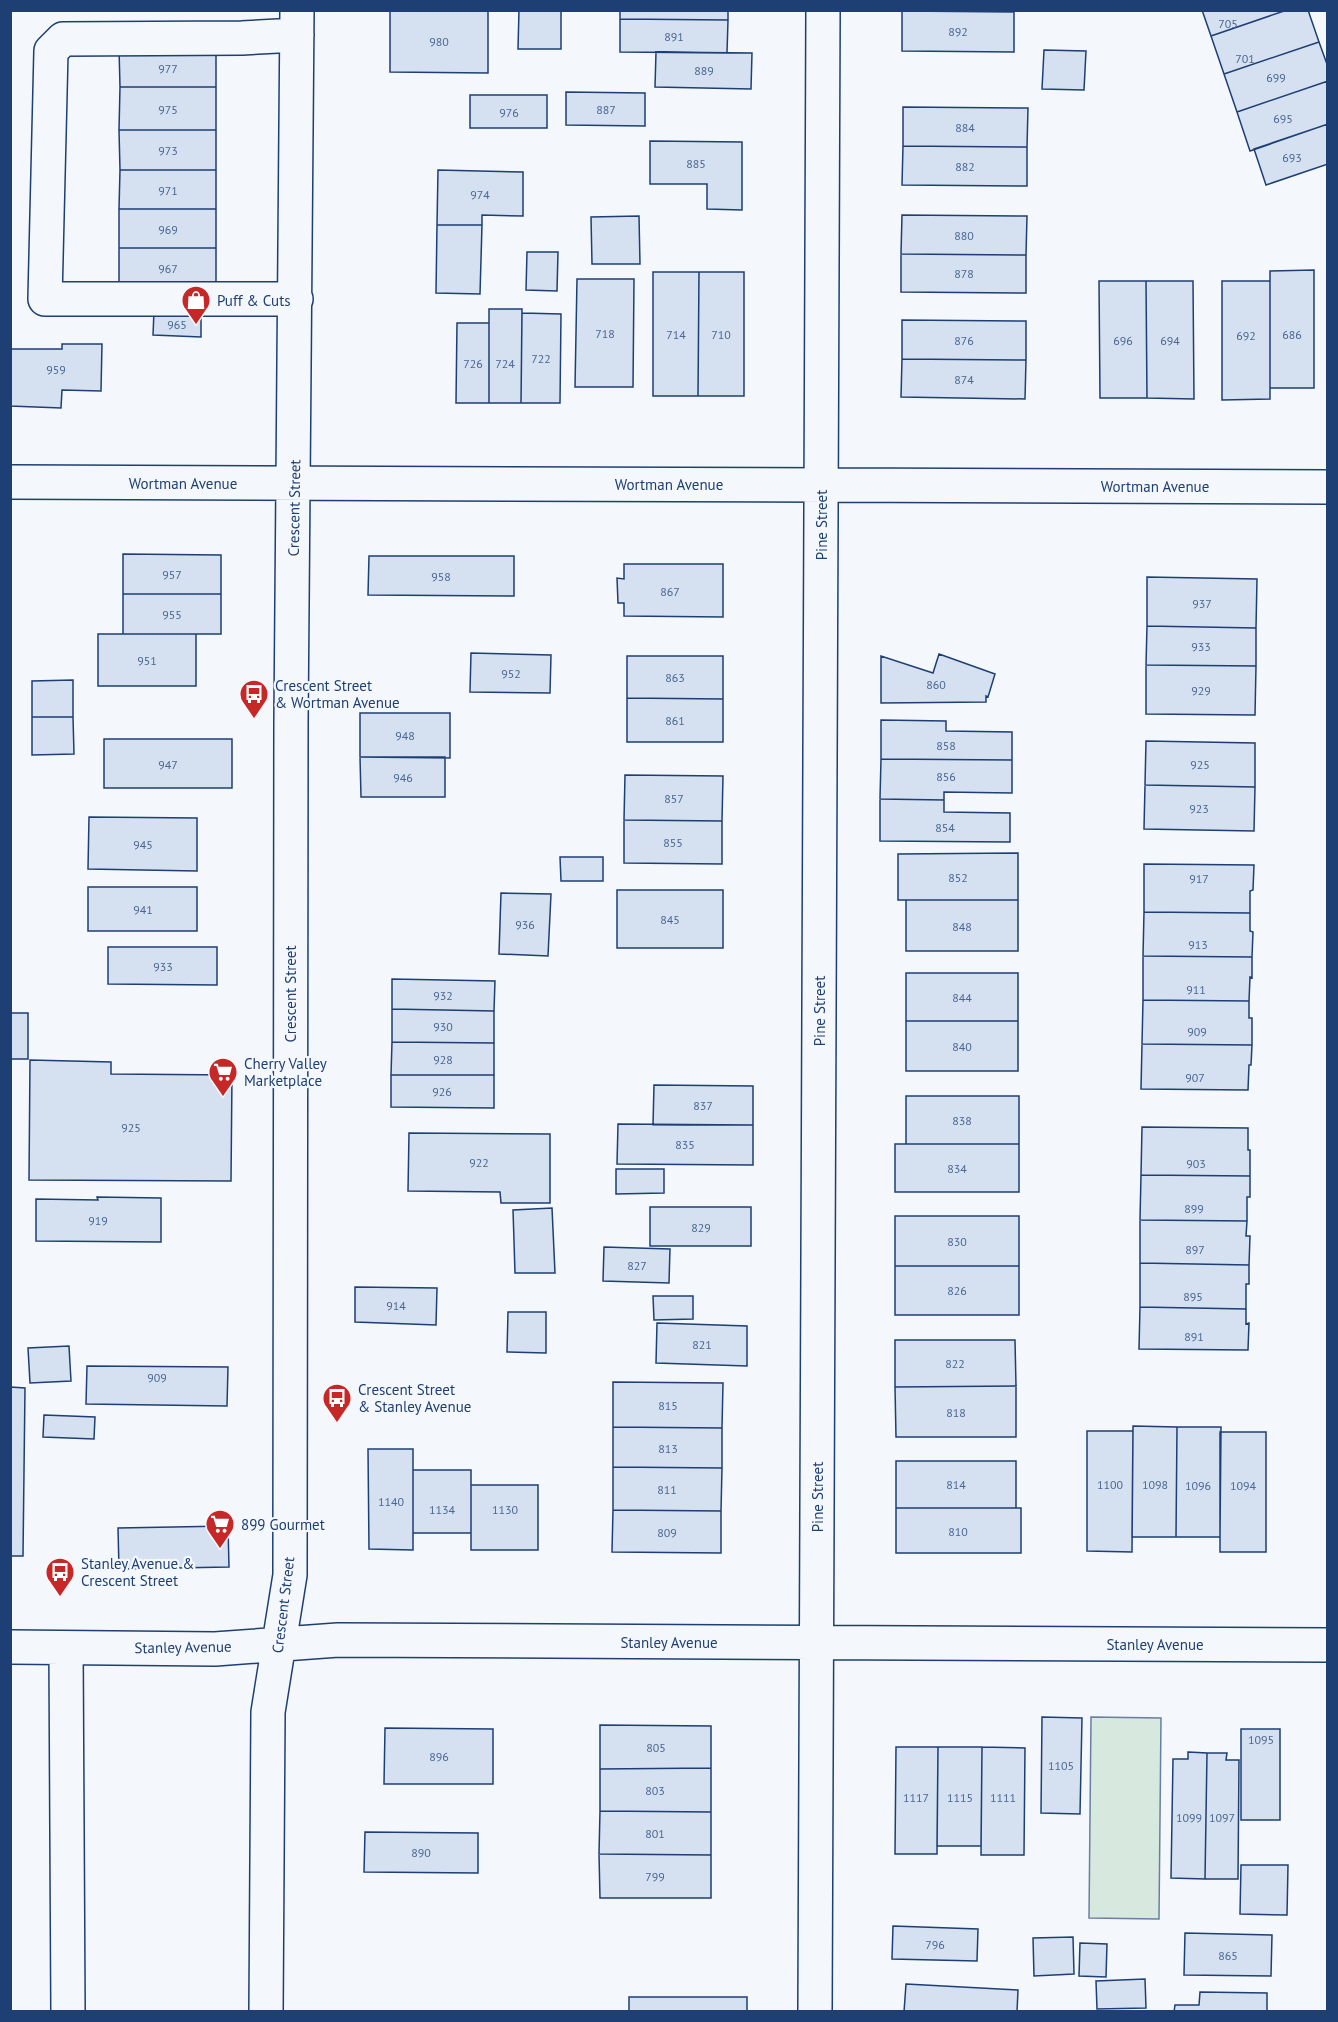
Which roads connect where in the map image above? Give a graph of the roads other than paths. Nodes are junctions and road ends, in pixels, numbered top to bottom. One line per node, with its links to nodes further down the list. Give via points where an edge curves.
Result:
1 (824, 10): 6 (street, Pine Street)
2 (297, 23): 3 (street, Crescent Street); 3 (street, via 242,38 63,39 51,51 45,299)
3 (296, 299): 5 (street, Crescent Street)
4 (10, 482): 5 (street, Wortman Avenue)
5 (294, 484): 6 (street, Wortman Avenue); 9 (street, Crescent Street, via 290,1575)
6 (821, 485): 7 (street, Wortman Avenue); 8 (street, Pine Street)
7 (1328, 487)
8 (816, 1642): 9 (street, Stanley Avenue, via 338,1640); 10 (street, Stanley Avenue); 15 (street, Pine Street)
9 (279, 1644): 12 (street, Stanley Avenue, via 215,1649); 14 (street, Crescent Street, via 268,1712)
10 (1328, 1645)
11 (10, 1647): 12 (street, Stanley Avenue)
12 (66, 1647): 13 (street)
13 (68, 2012)
14 (266, 2012)
15 (815, 2012)

